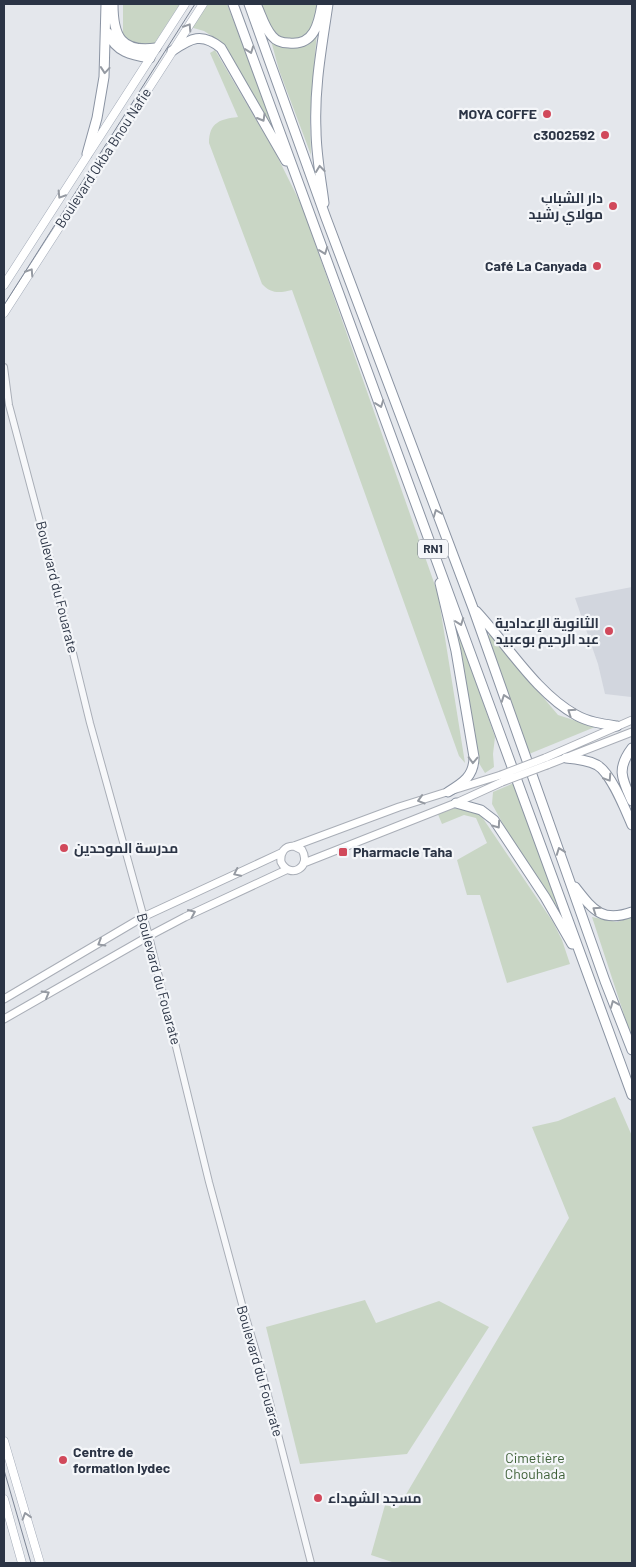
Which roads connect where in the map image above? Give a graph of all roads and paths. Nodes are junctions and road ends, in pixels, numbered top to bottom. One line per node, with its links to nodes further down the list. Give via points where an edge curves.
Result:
1 (106, 4): 10 (highway)
2 (113, 4): 11 (highway, via 114,24 122,41 134,49)
3 (185, 4): 11 (main road, Boulevard Okba Bnou Nafie)
4 (203, 4): 12 (main road, Boulevard Okba Bnou Nafie, one-way to 4)
5 (234, 4): 16 (highway, RN1, one-way to 16)
6 (249, 4): 15 (highway, RN1)
7 (256, 4): 8 (highway, via 273,37 292,44 313,35)
8 (322, 4)
9 (328, 4): 15 (highway, one-way to 9, via 316,106 317,75)
10 (106, 30): 13 (highway, via 122,51); 14 (highway, one-way to 14, via 102,96)
11 (156, 48): 13 (main road, Boulevard Okba Bnou Nafie)
12 (170, 54): 13 (main road); 16 (highway, one-way to 16, via 195,38 208,39 221,48 283,155); 18 (main road, Boulevard Okba Bnou Nafie, one-way to 12)
13 (150, 58): 14 (main road, Boulevard Okba Bnou Nafie)
14 (87, 154): 17 (main road, Boulevard Okba Bnou Nafie, one-way to 17)
15 (326, 218): 23 (highway, RN1, one-way to 15)
16 (313, 220): 22 (highway, RN1, one-way to 22)
17 (4, 285)
18 (4, 313)
19 (4, 367): 21 (street, Boulevard du Fouarate)
20 (4, 391): 21 (street, Boulevard du Fouarate)
21 (9, 405): 41 (street, Boulevard du Fouarate)
22 (430, 541): 31 (highway, one-way to 31, via 456,651 474,757 470,775); 43 (highway, RN1, one-way to 43)
23 (473, 608): 25 (highway, one-way to 23, via 588,721 555,700); 39 (highway, RN1, one-way to 23)
24 (632, 720): 25 (main road)
25 (617, 726): 29 (main road)
26 (632, 732): 28 (main road)
27 (632, 748): 32 (highway, via 625,757 622,779)
28 (566, 758): 29 (main road); 34 (highway, one-way to 34, via 590,761 599,766 607,775)
29 (546, 762): 30 (main road, bridge)
30 (502, 779): 31 (main road); 33 (main road)
31 (448, 792): 35 (main road, one-way to 35)
32 (632, 801)
33 (456, 803): 37 (main road); 43 (highway, one-way to 43, via 481,810 494,820 546,897)
34 (632, 825)
35 (294, 846): 36 (main road); 37 (main road, via 305,854)
36 (281, 853): 38 (main road, via 281,862); 41 (main road, one-way to 41)
37 (304, 863): 38 (main road, via 295,871)
38 (286, 870): 42 (main road, one-way to 38)
39 (571, 882): 40 (highway, one-way to 39, via 620,916 601,914); 46 (highway, RN1, one-way to 39)
40 (632, 912)
41 (143, 917): 42 (street, Boulevard du Fouarate); 44 (main road, one-way to 44)
42 (149, 936): 45 (main road, one-way to 42); 50 (street, Boulevard du Fouarate, via 209,1182)
43 (591, 983): 47 (highway, RN1)
44 (4, 999)
45 (4, 1019)
46 (632, 1050)
47 (632, 1095)
48 (4, 1441): 52 (main road, one-way to 48)
49 (4, 1499): 51 (main road)
50 (308, 1552): 53 (street, Boulevard du Fouarate); 54 (street, Boulevard du Fouarate)
51 (22, 1563)
52 (40, 1563)
53 (311, 1563)
54 (316, 1563)

